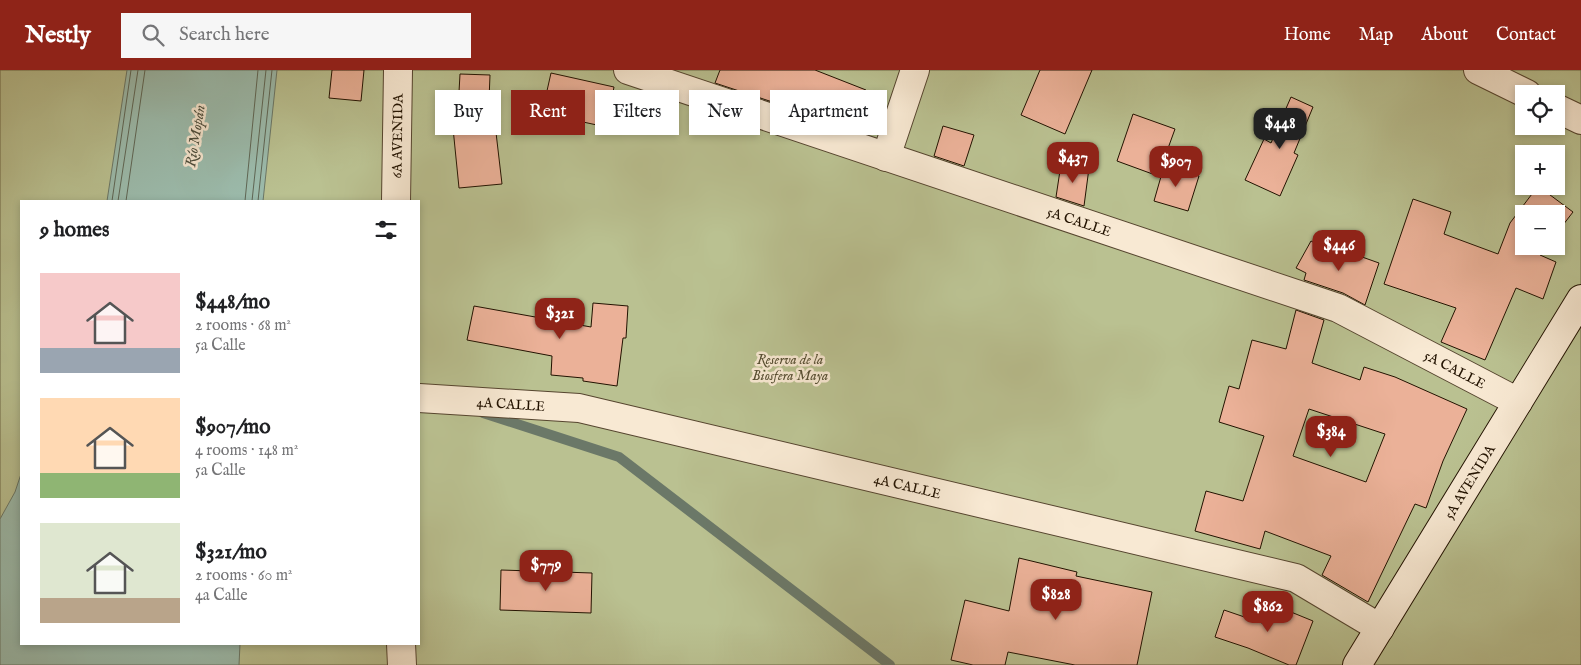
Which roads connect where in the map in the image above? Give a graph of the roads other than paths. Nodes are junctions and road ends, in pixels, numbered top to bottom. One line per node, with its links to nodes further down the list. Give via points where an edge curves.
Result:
1 (398, 70): 9 (street, 6A AVENIDA)
2 (628, 70): 8 (street, 5A CALLE)
3 (915, 70): 8 (street)
4 (1478, 70): 5 (street)
5 (1515, 88)
6 (1565, 112): 7 (street)
7 (1581, 120)
8 (886, 157): 12 (street, 5A CALLE, via 1338,308)
9 (396, 200)
10 (1581, 299): 12 (street, 5A AVENIDA)
11 (420, 398): 13 (street, 4A CALLE, via 579,408 1296,578)
12 (1518, 402): 13 (street, 5A AVENIDA)
13 (1380, 628): 15 (street, 5A AVENIDA)
14 (401, 645): 16 (street)
15 (1366, 662)
16 (402, 665)

